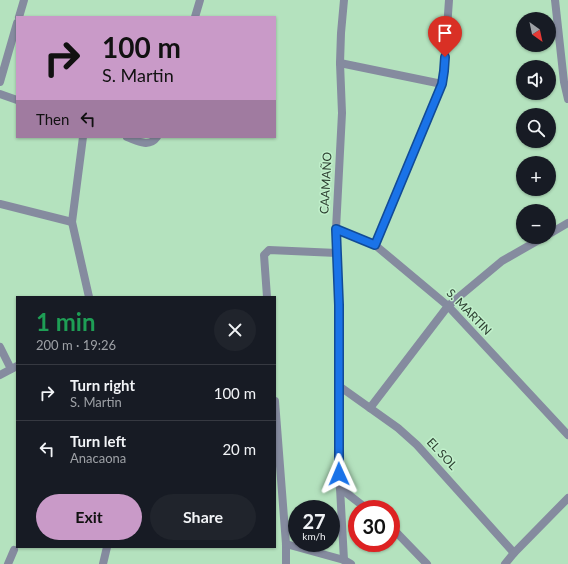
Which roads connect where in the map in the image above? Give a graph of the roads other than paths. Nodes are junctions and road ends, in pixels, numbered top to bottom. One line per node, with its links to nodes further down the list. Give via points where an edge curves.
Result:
1 (24, 0): 6 (street)
2 (200, 0): 7 (street)
3 (344, 0): 9 (street, CAAMAÑO)
4 (449, 0): 12 (street)
5 (555, 0): 11 (street)
6 (19, 16)
7 (195, 16)
8 (16, 26): 10 (street)
9 (340, 63): 12 (street); 22 (street, CAAMAÑO, via 342,113)
10 (0, 82)
11 (566, 82): 14 (street)
12 (442, 84): 25 (street)
13 (0, 94): 15 (street)
14 (568, 99)
15 (16, 100)
16 (83, 138): 20 (street)
17 (130, 138): 18 (street, via 146,143)
18 (154, 140)
19 (0, 204): 20 (street)
20 (72, 222): 27 (street)
21 (568, 223): 23 (street)
22 (336, 229): 25 (street, S. MARTIN); 26 (street, CAAMAÑO)
23 (556, 230)
24 (532, 244): 29 (street, via 502,261)
25 (375, 245): 29 (street, S. MARTIN)
26 (337, 253): 28 (street, via 269,250 264,254); 33 (street, CAAMAÑO)
27 (89, 296)
28 (267, 296)
29 (448, 306): 34 (street); 36 (street, S. MARTIN)
30 (0, 347): 31 (street)
31 (14, 367): 32 (street)
32 (0, 375)
33 (339, 386): 34 (street, EL SOL); 37 (street, CAAMAÑO)
34 (370, 408): 44 (street, EL SOL, via 417,445)
35 (276, 414): 41 (street)
36 (568, 435)
37 (340, 488): 39 (street); 45 (street, CAAMAÑO)
38 (568, 498): 44 (street)
39 (355, 500)
40 (400, 535): 49 (street)
41 (286, 544): 45 (street, CAAMAÑO); 48 (street)
42 (107, 548): 47 (street)
43 (14, 550): 46 (street)
44 (514, 553): 50 (street)
45 (347, 562)
46 (8, 564)
47 (103, 564)
48 (286, 564)
49 (427, 564)
50 (505, 564)

